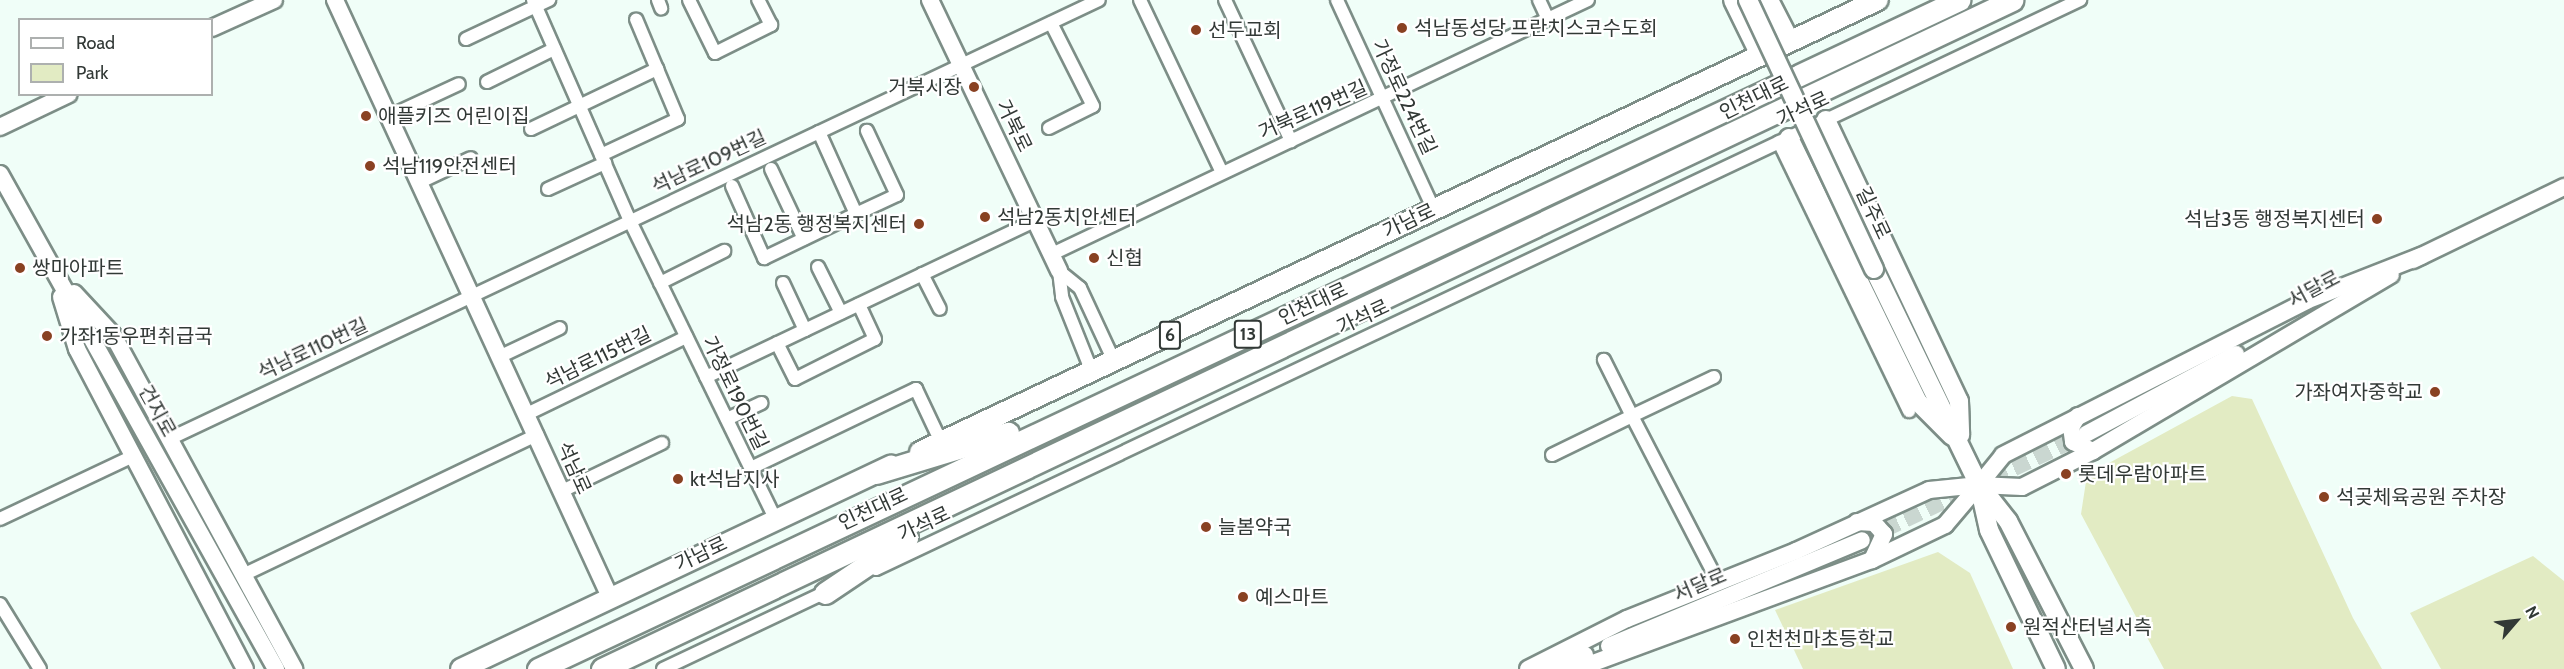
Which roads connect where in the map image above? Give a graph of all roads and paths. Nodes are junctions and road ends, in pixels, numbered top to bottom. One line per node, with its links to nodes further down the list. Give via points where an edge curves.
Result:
1 (274, 0): 24 (street)
2 (335, 0): 36 (street, 석남로)
3 (549, 0): 20 (street)
4 (689, 0): 5 (street, via 715,53 771,25)
5 (758, 0)
6 (930, 0): 29 (street, 거북로)
7 (1099, 0): 23 (street, 석남로109번길)
8 (1140, 0): 48 (street)
9 (1225, 0): 44 (street)
10 (1337, 0): 34 (street, 가정로224번길)
11 (1539, 0): 22 (street)
12 (1588, 0): 22 (street, 거북로119번길)
13 (1733, 0): 28 (main road)
14 (1748, 0): 93 (main road, 길주로, bridge)
15 (1769, 0): 26 (main road)
16 (1878, 0): 26 (main road, 가남로 / 6)
17 (1959, 0): 82 (highway, 인천대로 / 13, via 1579,182)
18 (2012, 0): 102 (highway, 인천대로 / 13)
19 (2080, 0): 37 (street, 가석로)
20 (534, 3): 25 (street); 27 (street, 가정로190번길)
21 (636, 19): 30 (street)
22 (1548, 19): 34 (street, 거북로119번길)
23 (1051, 23): 29 (street, 석남로109번길); 39 (street, 거북로, via 1093,106)
24 (213, 28)
25 (465, 39)
26 (1790, 41): 28 (main road, 가남로 / 6)
27 (554, 49): 31 (street); 35 (street, 가정로190번길)
28 (1760, 55): 54 (main road, 가남로 / 6)
29 (962, 65): 42 (street, 석남로109번길); 56 (street, 거북로)
30 (657, 69): 35 (street); 46 (street, via 678,119)
31 (487, 82)
32 (459, 84): 36 (street)
33 (65, 96): 38 (street)
34 (1384, 100): 44 (street, 거북로119번길); 54 (street, 가정로224번길)
35 (579, 106): 40 (street); 46 (street, 가정로190번길)
36 (388, 117): 50 (street, 석남로)
37 (1826, 120): 43 (street, 가석로); 93 (main road, 길주로, via 1959,401)
38 (0, 127)
39 (1049, 128)
40 (531, 129)
41 (867, 131): 55 (street, via 897,195)
42 (819, 132): 55 (street); 57 (street, 석남로109번길)
43 (1784, 140): 84 (street); 93 (main road, 길주로, via 1918,402); 110 (street, 가석로)
44 (1291, 141): 48 (street, 거북로119번길)
45 (471, 158): 50 (street)
46 (603, 159): 53 (street); 57 (street, 가정로190번길)
47 (771, 169): 58 (street)
48 (1222, 173): 60 (street, 거북로119번길)
49 (0, 174): 63 (street, 건지로)
50 (420, 182): 68 (street, 석남로)
51 (732, 186): 58 (street, via 764,258)
52 (2564, 187): 61 (street, 서달로)
53 (548, 189)
54 (1434, 210): 78 (main road, 가남로 / 6)
55 (856, 214): 58 (street)
56 (1036, 220): 60 (street, 거북로); 65 (street)
57 (630, 221): 66 (street, 가정로190번길); 68 (street, 석남로109번길)
58 (804, 239)
59 (724, 251): 66 (street)
60 (1053, 254): 64 (street, 거북로)
61 (2421, 256): 87 (street, via 2306,301); 89 (street, 서달로); 95 (street)
62 (818, 267): 71 (street)
63 (53, 271): 91 (street, via 113,335); 97 (street, via 77,349); 115 (street, 건지로)
64 (1059, 271): 78 (street, via 1080,288); 79 (street, via 1062,297)
65 (922, 274): 69 (street); 70 (street)
66 (660, 283): 74 (street, 가정로190번길)
67 (783, 283): 73 (street)
68 (473, 295): 76 (street, 석남로); 91 (street, 석남로110번길)
69 (859, 304): 71 (street); 75 (street, via 875,339 795,379)
70 (940, 309)
71 (841, 313): 73 (street)
72 (560, 328): 76 (street)
73 (805, 330): 75 (street)
74 (687, 337): 80 (street, 가정로190번길); 85 (street, 석남로115번길)
75 (777, 343): 80 (street)
76 (501, 356): 85 (street, 석남로)
77 (1604, 360): 86 (street)
78 (1114, 362): 79 (main road, 가남로 / 6)
79 (1092, 372): 92 (main road, 가남로 / 6)
80 (706, 377): 88 (street, 가정로190번길)
81 (1714, 377): 86 (street)
82 (1099, 402): 99 (highway); 118 (highway, 인천대로 / 13)
83 (762, 403): 88 (street)
84 (1909, 411)
85 (527, 414): 90 (street, 석남로)
86 (1632, 416): 96 (street); 109 (street)
87 (2078, 416): 95 (street, via 2071,427 2073,442); 100 (street, via 2003,455)
88 (727, 419): 98 (street, 가정로190번길)
89 (2086, 434)
90 (537, 435): 101 (street, 석남로); 108 (street)
91 (169, 439): 108 (street)
92 (941, 442): 98 (street, via 916,389); 99 (main road, 가남로 / 6)
93 (1960, 443): 100 (main road, 길주로)
94 (662, 444): 101 (street)
95 (2093, 451): 100 (street, via 2022,487)
96 (1552, 455)
97 (133, 456): 103 (street); 114 (street)
98 (751, 468): 104 (street, 가정로190번길)
99 (876, 473): 104 (main road, 가남로 / 6)
100 (1979, 485): 105 (street, via 1929,490); 107 (street, via 1945,525); 124 (main road, 길주로, via 1989,530); 125 (main road, 길주로, via 2008,521)
101 (562, 491): 111 (street, 석남로)
102 (974, 494): 110 (highway); 119 (highway, 인천대로 / 13)
103 (0, 519)
104 (776, 520): 111 (main road, 가남로 / 6)
105 (1857, 522): 107 (street, via 1874,524 1884,534); 109 (street)
106 (1862, 540): 122 (street, 서달로)
107 (1872, 560): 123 (street)
108 (243, 575): 116 (street)
109 (1719, 584): 121 (street, via 1627,619)
110 (825, 593): 120 (street, 가석로)
111 (610, 597): 117 (main road, 가남로 / 6)
112 (0, 604): 113 (street)
113 (40, 669)
114 (245, 669)
115 (276, 669)
116 (294, 669)
117 (461, 669)
118 (538, 669)
119 (602, 669)
120 (663, 669)
121 (1528, 669)
122 (1553, 669)
123 (1577, 669)
124 (2056, 669)
125 (2084, 669)

